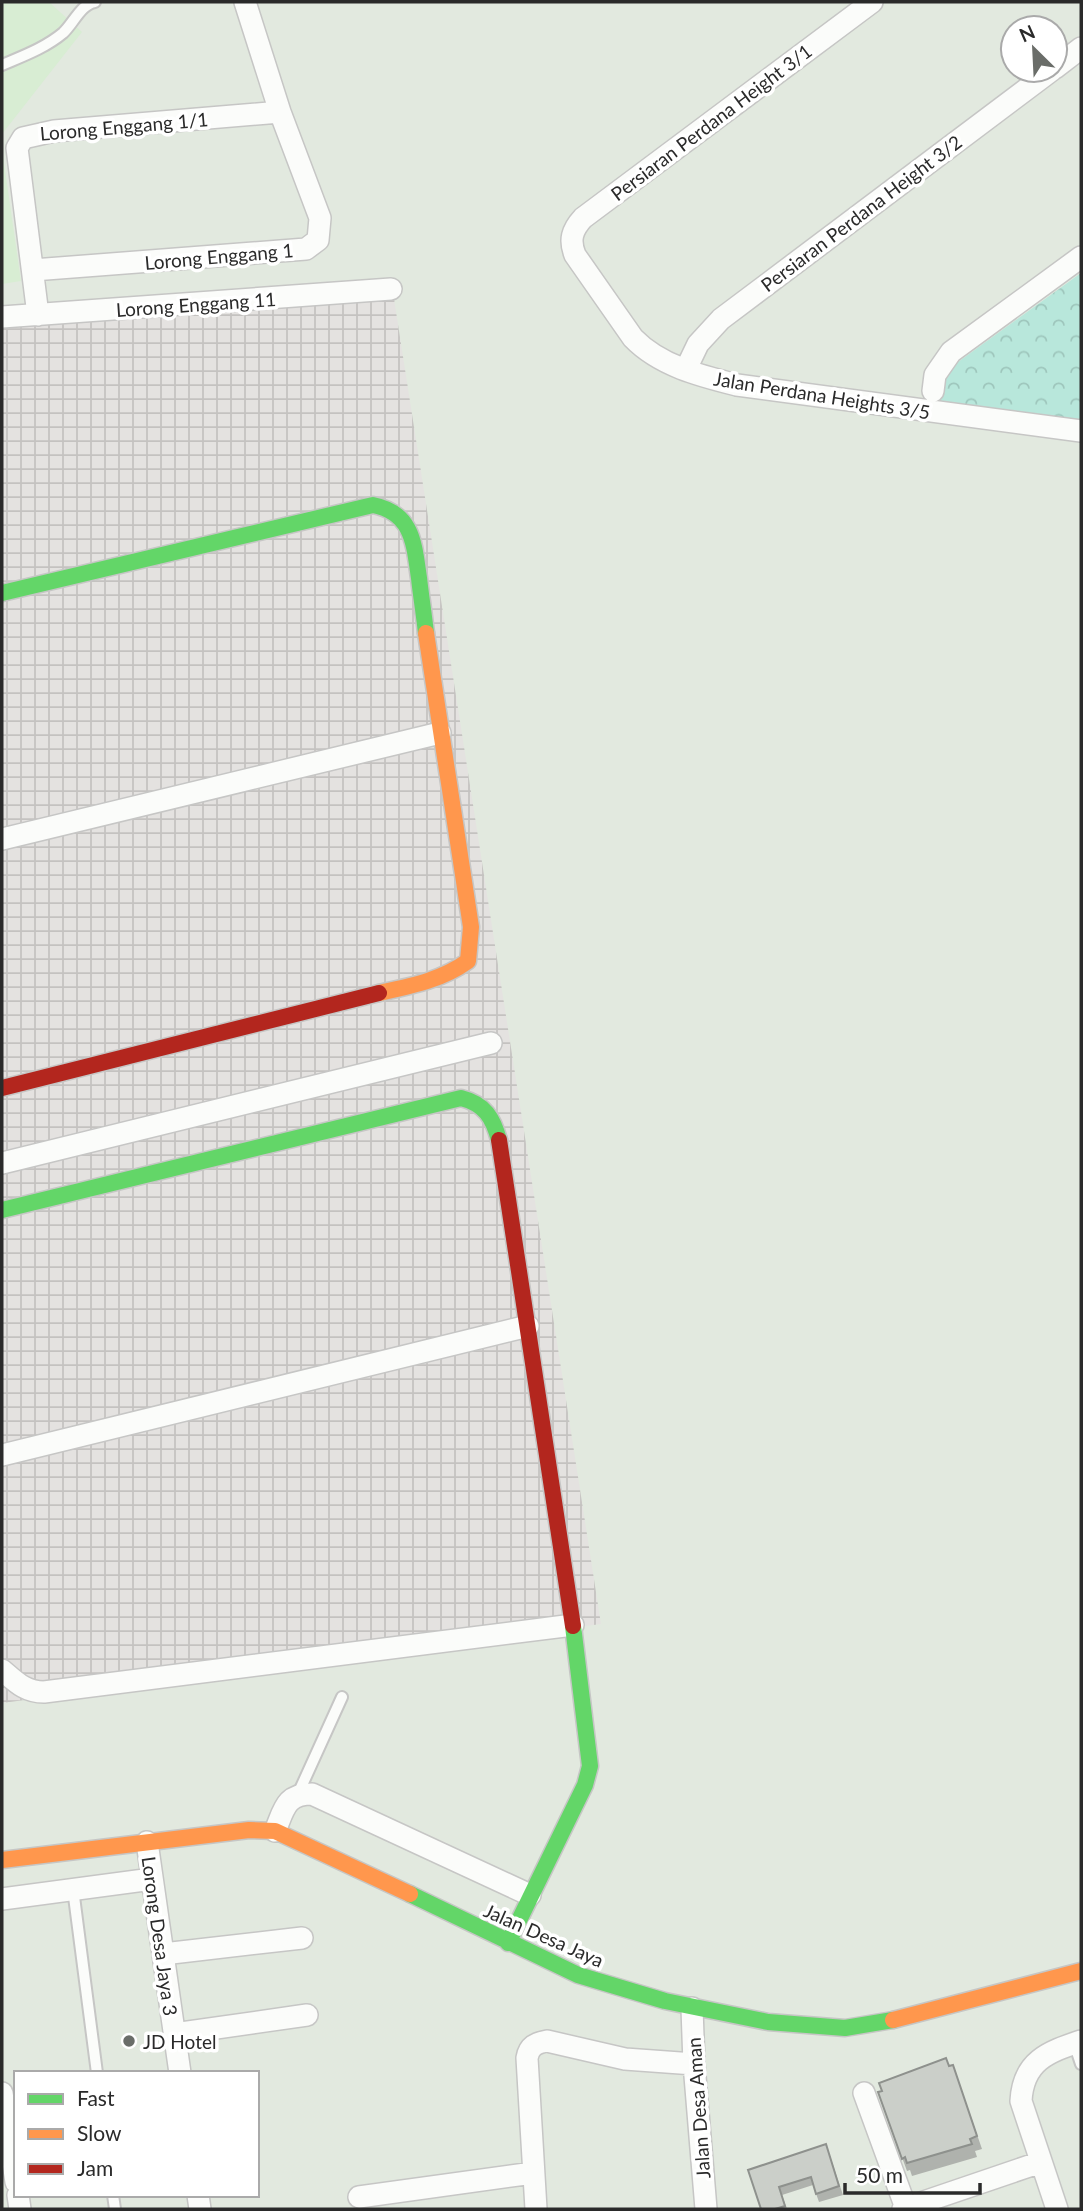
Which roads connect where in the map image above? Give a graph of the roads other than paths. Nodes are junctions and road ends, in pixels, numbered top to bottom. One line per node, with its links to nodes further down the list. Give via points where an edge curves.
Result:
1 (90, 2): 4 (lane, via 52,41)
2 (245, 2): 6 (street, Lorong Enggang 1)
3 (872, 2): 7 (street, Persiaran Perdana Height 3/1, via 583,218 571,237)
4 (2, 65)
5 (1034, 84): 13 (street, Persiaran Perdana Height 3/2, via 721,319 707,331)
6 (280, 112): 9 (street, Lorong Enggang 1/1, via 106,125 23,138 17,148); 9 (street, Lorong Enggang 1, via 320,218 318,240 313,245)
7 (575, 255): 13 (street, Jalan Perdana Heights 3/5, via 643,349)
8 (1081, 257): 14 (street, via 951,352 935,375)
9 (33, 270): 11 (street, Lorong Enggang 1/1)
10 (391, 289): 11 (street, Lorong Enggang 11)
11 (38, 315): 12 (street, Lorong Enggang 11)
12 (2, 317)
13 (686, 369): 15 (street, Jalan Perdana Heights 3/5, via 737,385)
14 (933, 391)
15 (1081, 431)
16 (2, 593): 17 (street, via 384,506 400,515 414,541)
17 (440, 733): 18 (street); 20 (street, via 471,926 468,961 433,979)
18 (2, 839)
19 (491, 1043): 21 (street)
20 (2, 1088)
21 (2, 1163)
22 (2, 1210): 23 (street, via 461,1098 475,1101 487,1110 499,1138)
23 (528, 1326): 24 (street); 25 (street)
24 (2, 1455)
25 (573, 1625): 26 (street, via 44,1692 23,1688); 34 (street, via 590,1766)
26 (2, 1670)
27 (341, 1697): 28 (lane)
28 (298, 1794): 29 (street, via 288,1802); 34 (street, via 312,1794)
29 (275, 1831): 30 (street, Jalan Desa Jaya); 37 (street, Jalan Desa Jaya)
30 (147, 1842): 31 (street, Jalan Desa Jaya); 32 (street, Lorong Desa Jaya 3)
31 (2, 1860)
32 (152, 1879): 33 (street); 38 (street, Lorong Desa Jaya 3)
33 (73, 1889): 35 (street); 46 (lane)
34 (530, 1895): 37 (street)
35 (2, 1899)
36 (302, 1938): 38 (street)
37 (508, 1944): 40 (street, Jalan Desa Jaya, via 578,1975)
38 (163, 1954): 42 (street, Lorong Desa Jaya 3)
39 (1081, 1971): 40 (street, Jalan Desa Jaya, via 917,2015 845,2028 768,2022)
40 (692, 2008): 44 (street, Jalan Desa Aman)
41 (307, 2015): 42 (street)
42 (174, 2034): 47 (street, Lorong Desa Jaya 3)
43 (1078, 2042): 45 (lane); 50 (street, via 1037,2061 1022,2086 1021,2101)
44 (694, 2064): 52 (street, via 625,2059 537,2042 527,2058); 55 (street, Jalan Desa Aman)
45 (1081, 2064)
46 (97, 2071)
47 (180, 2071)
48 (2, 2093): 51 (street)
49 (864, 2093): 56 (street)
50 (1041, 2162): 56 (street); 57 (street)
51 (14, 2169)
52 (533, 2173): 53 (street); 54 (street)
53 (359, 2197)
54 (536, 2209)
55 (706, 2209)
56 (904, 2209)
57 (1057, 2209)

